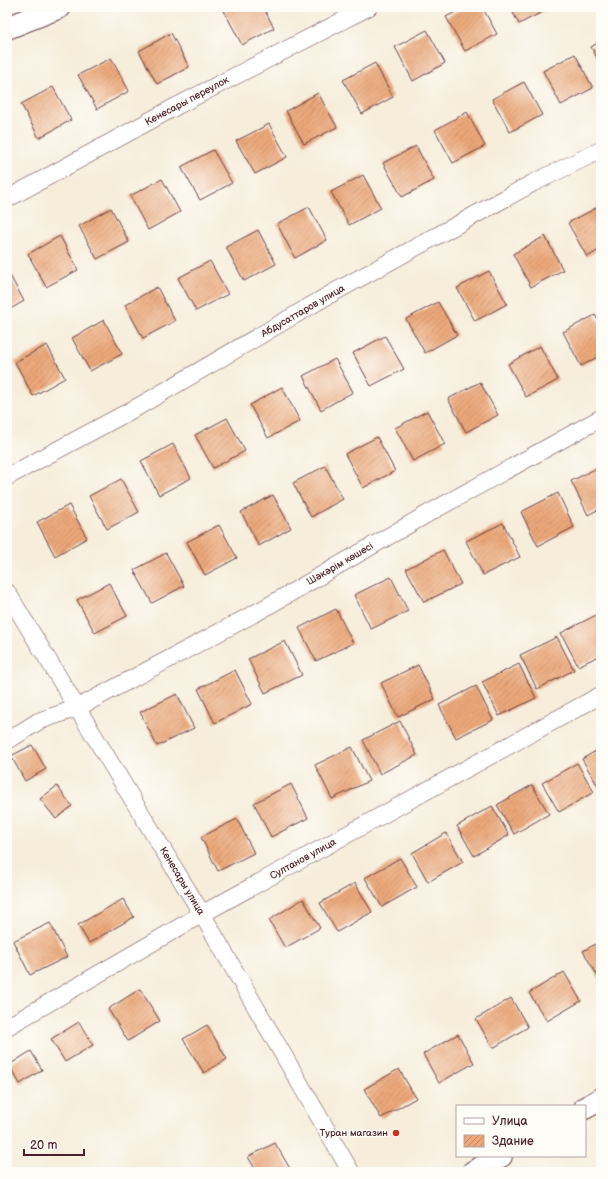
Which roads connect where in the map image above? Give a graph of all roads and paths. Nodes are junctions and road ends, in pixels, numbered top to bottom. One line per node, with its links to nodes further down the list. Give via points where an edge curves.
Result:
1 (60, 7): 3 (main road)
2 (369, 7): 5 (street, Кенесары переулок, via 175,106)
3 (7, 28)
4 (601, 150): 7 (street, Абдусаттаров улица, via 533,183 336,291 141,405)
5 (7, 200)
6 (601, 418): 10 (street, Шәкәрім көшесі, via 261,610)
7 (7, 477)
8 (7, 592): 10 (street, Кенесары улица)
9 (601, 695): 12 (street, Султанов улица)
10 (77, 708): 11 (street, Шәкәрім көшесі, via 39,721); 12 (street, Кенесары улица)
11 (7, 740)
12 (202, 914): 13 (street, Султанов улица); 17 (street, Кенесары улица)
13 (7, 1027)
14 (601, 1099): 15 (main road)
15 (586, 1107)
16 (499, 1157): 18 (main road)
17 (351, 1172)
18 (473, 1172)

